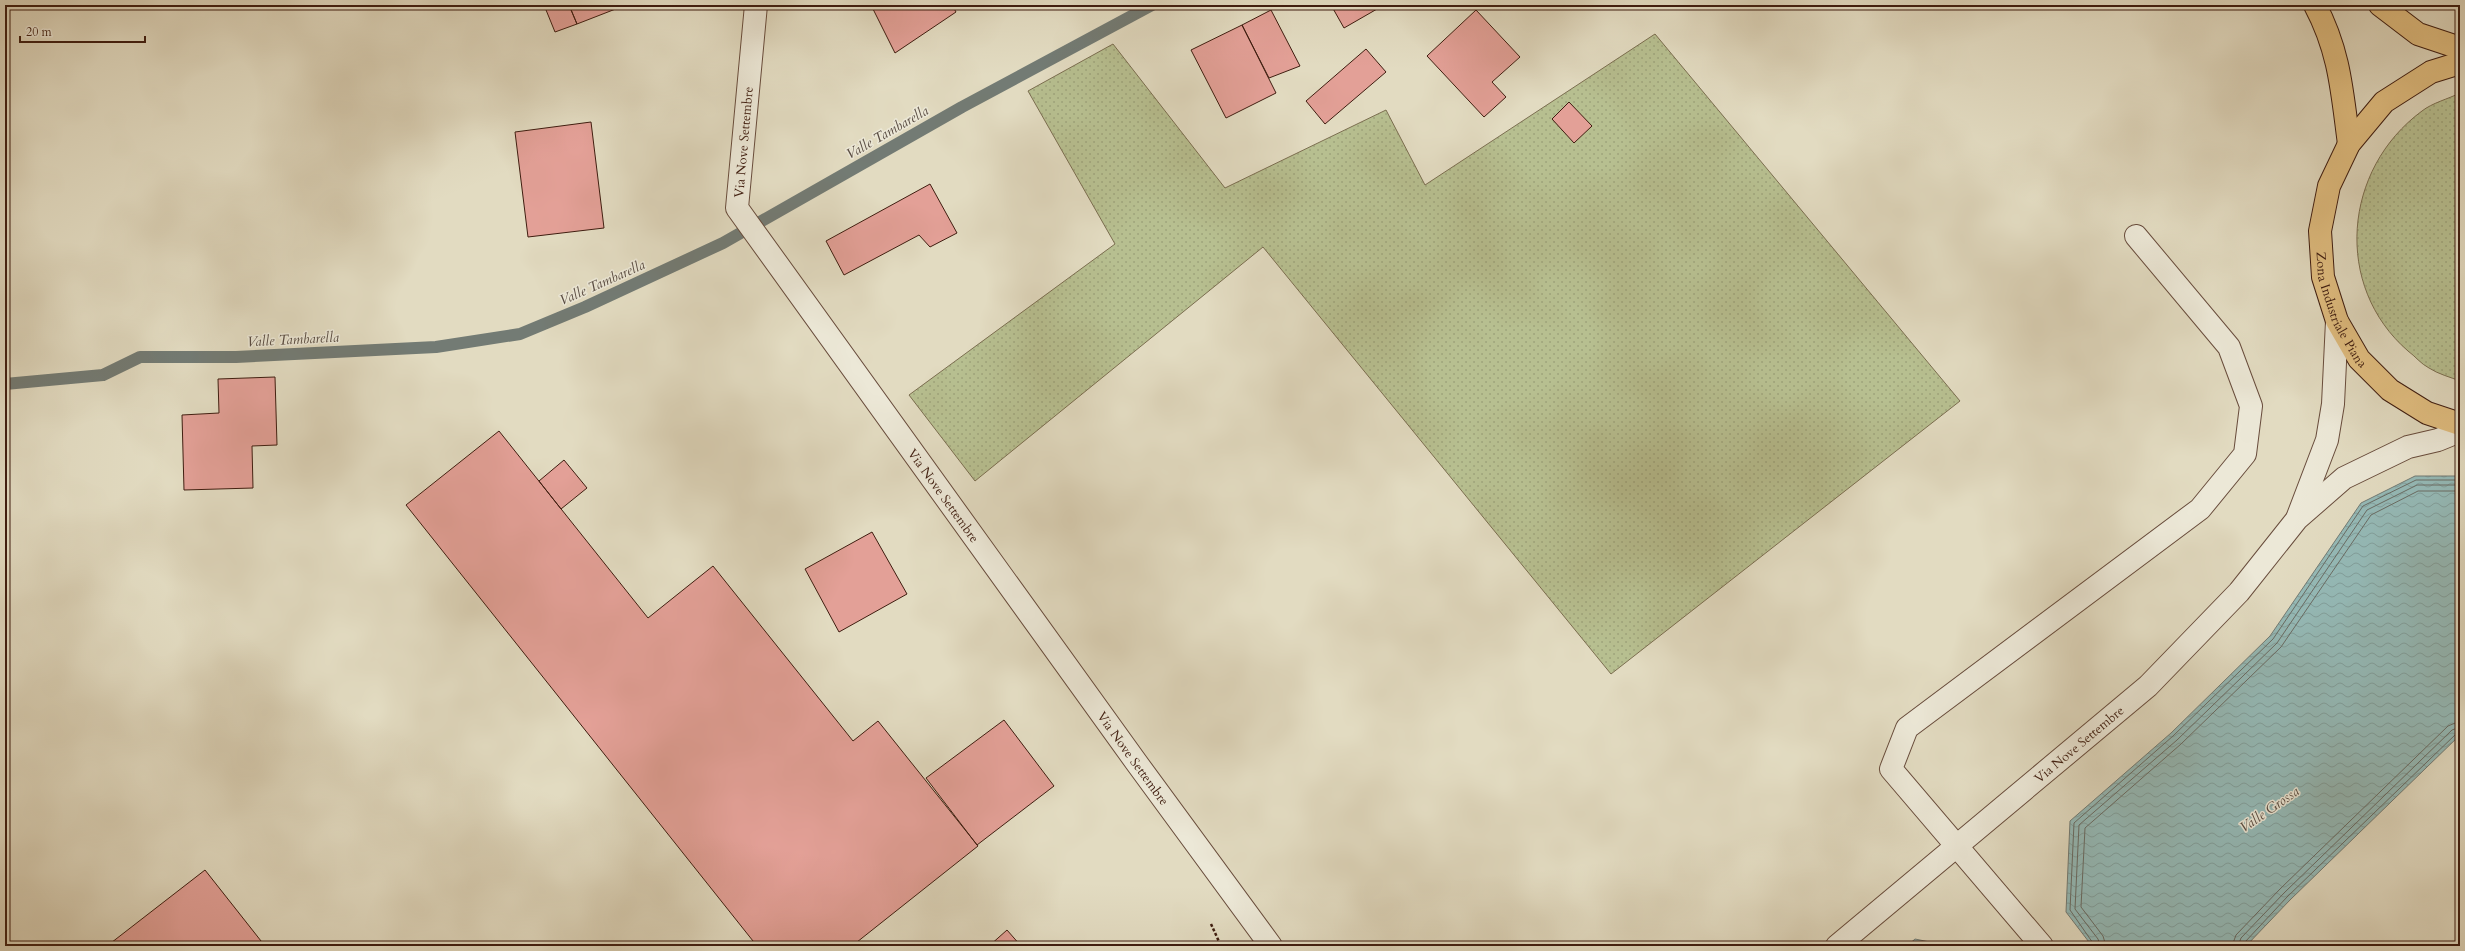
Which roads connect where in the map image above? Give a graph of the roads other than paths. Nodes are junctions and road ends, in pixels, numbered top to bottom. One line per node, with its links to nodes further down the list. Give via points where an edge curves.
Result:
1 (756, 5): 13 (street, Via Nove Settembre, via 737,208 1131,756)
2 (2315, 5): 6 (main road, via 2331,37 2341,80)
3 (2380, 5): 4 (main road, via 2418,34)
4 (2460, 48)
5 (2460, 64): 6 (main road, Zona Industriale Piana, via 2431,72 2384,102)
6 (2349, 144): 8 (main road, Zona Industriale Piana, via 2329,186 2320,231 2323,277)
7 (2136, 236): 12 (street, via 2230,347 2251,406 2244,454 2200,509 1907,728 1891,769)
8 (2337, 321): 9 (main road, Zona Industriale Piana, via 2359,359 2390,390 2427,413); 11 (street, via 2333,404 2327,440)
9 (2460, 424)
10 (2460, 431): 11 (street, via 2438,440 2408,447 2344,478)
11 (2297, 519): 12 (street, Via Nove Settembre, via 2239,592 2148,686)
12 (1956, 844): 14 (street, Via Nove Settembre); 15 (street)
13 (1271, 946)
14 (1837, 946)
15 (2042, 946)

